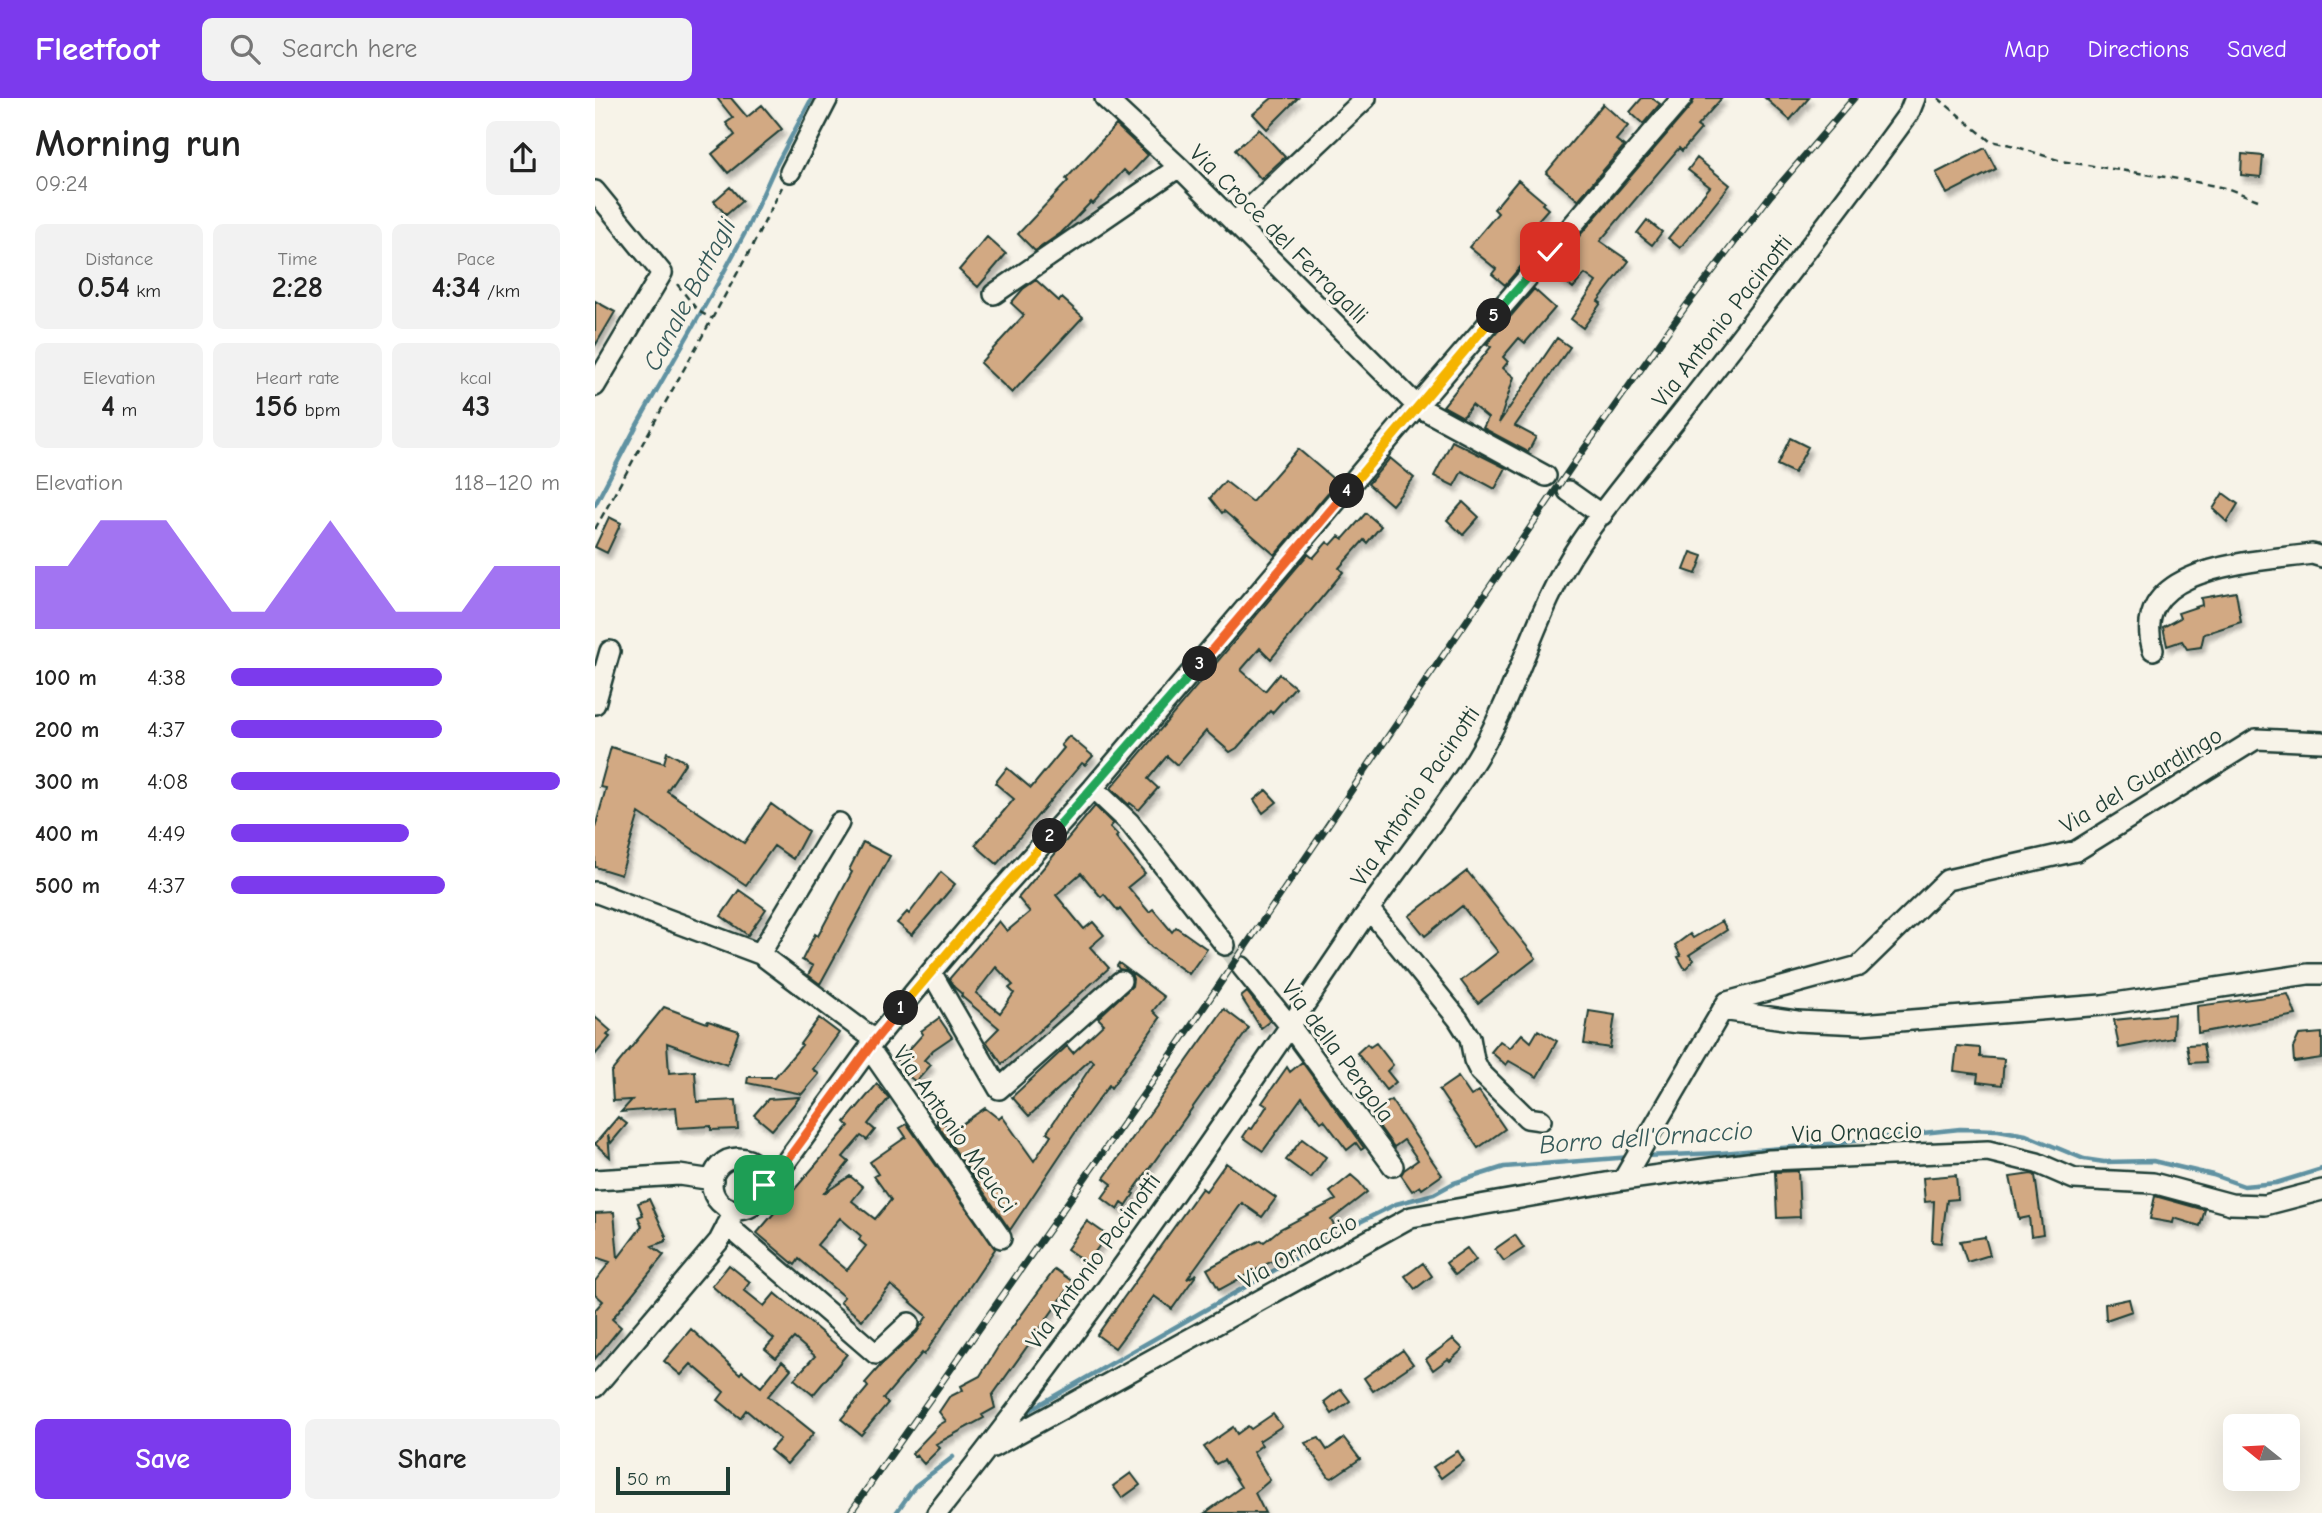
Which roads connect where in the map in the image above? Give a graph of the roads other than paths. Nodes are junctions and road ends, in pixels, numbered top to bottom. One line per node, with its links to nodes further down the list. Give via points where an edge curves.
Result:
1 (828, 98): 7 (street)
2 (1105, 98): 6 (street, Via Croce del Ferragalli)
3 (1366, 98): 9 (street)
4 (1682, 98): 12 (street)
5 (1915, 98): 15 (street, Via Antonio Pacinotti, via 1846,201)
6 (1179, 167): 9 (street, Via Croce del Ferragalli); 10 (street)
7 (787, 178)
8 (595, 191): 11 (street, via 662,273)
9 (1234, 222): 12 (street, Via Croce del Ferragalli)
10 (994, 294)
11 (595, 386)
12 (1417, 406): 13 (street, Via Croce del Ferragalli); 21 (street)
13 (1546, 476)
14 (1568, 491): 15 (street)
15 (1602, 515): 24 (street, Via Antonio Pacinotti, via 1579,545 1550,599 1475,762)
16 (2322, 557): 17 (street, via 2312,554 2211,569 2179,582 2161,595 2150,617 2148,636)
17 (2153, 650)
18 (610, 651): 19 (street)
19 (595, 704)
20 (2322, 742): 31 (street, Via del Guardingo, via 2256,739 2076,851 1947,880 1859,966 1727,1002)
21 (1093, 788): 25 (street, via 1130,823); 28 (street)
22 (839, 823): 26 (street)
23 (595, 892): 26 (street, Via Antonio Meucci)
24 (1369, 909): 32 (street, Via Antonio Pacinotti); 34 (street, via 1458,1019 1470,1038 1480,1072 1527,1118)
25 (1225, 945)
26 (760, 954): 33 (street, Via Antonio Meucci)
27 (1242, 967): 32 (street, Via della Pergola)
28 (931, 972): 30 (street, via 999,1089); 33 (street)
29 (2322, 974): 31 (street, via 2102,1005 1861,1024)
30 (1121, 981)
31 (1722, 1010): 36 (street)
32 (1290, 1026): 35 (street, Via della Pergola); 45 (street, Via Antonio Pacinotti)
33 (872, 1044): 37 (street, via 786,1162); 42 (street, Via Antonio Meucci)
34 (1541, 1120)
35 (1393, 1166)
36 (1627, 1173): 40 (street, Via Ornaccio, via 1770,1160 1988,1151 2074,1179 2153,1183 2231,1204 2265,1205); 45 (street, Via Ornaccio, via 1411,1217)
37 (763, 1176): 39 (street, via 754,1164 740,1158 726,1162); 41 (street, via 758,1201)
38 (595, 1180): 39 (street, via 679,1175)
39 (713, 1180): 41 (street, via 717,1200)
40 (2322, 1190)
41 (731, 1217): 43 (street, via 876,1354); 44 (street, via 719,1241)
42 (1001, 1238)
43 (909, 1323)
44 (595, 1387)
45 (987, 1450): 46 (street, Via Antonio Pacinotti)
46 (937, 1513)

